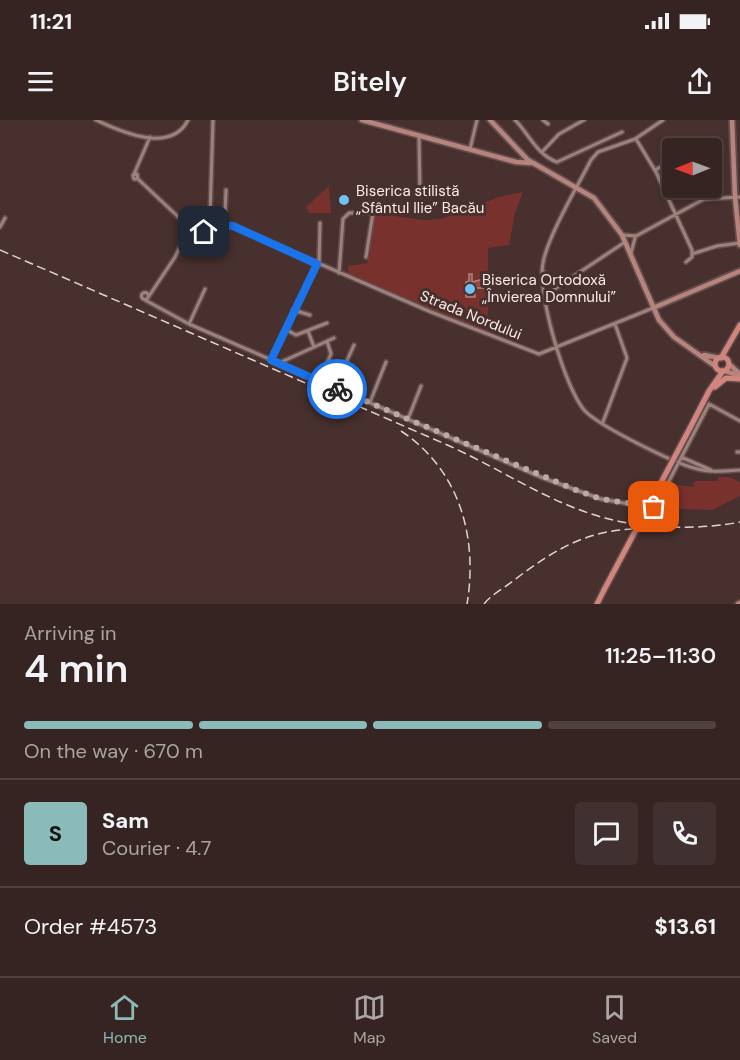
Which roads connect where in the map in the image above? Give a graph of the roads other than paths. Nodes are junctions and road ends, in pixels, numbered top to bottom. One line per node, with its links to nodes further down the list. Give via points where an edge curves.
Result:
1 (96, 120): 15 (street, via 114,129)
2 (188, 120): 15 (street, via 174,135)
3 (213, 120): 29 (street)
4 (364, 120): 14 (street)
5 (477, 120): 17 (street)
6 (490, 120): 19 (street)
7 (515, 120): 18 (street)
8 (543, 120): 12 (street)
9 (584, 120): 18 (street, via 559,134)
10 (663, 120): 16 (street)
11 (732, 120): 27 (street)
12 (548, 124)
13 (622, 132): 18 (street, via 560,162)
14 (419, 135): 17 (street); 26 (street)
15 (150, 137): 33 (street, via 137,176)
16 (635, 139): 23 (street); 24 (street, via 594,155)
17 (470, 149): 20 (street)
18 (542, 152)
19 (521, 154): 20 (street); 21 (street)
20 (516, 162): 21 (street)
21 (532, 163): 24 (street)
22 (662, 167): 23 (street)
23 (655, 171): 28 (street)
24 (578, 186): 34 (street, via 594,198); 43 (street, via 545,253)
25 (226, 190): 29 (street, via 225,214)
26 (420, 196)
27 (737, 197): 28 (street, via 704,199); 37 (street)
28 (675, 213): 35 (street); 39 (street)
29 (210, 216): 33 (street)
30 (5, 218): 32 (street)
31 (320, 223): 42 (street)
32 (0, 227)
33 (190, 231): 42 (street, Strada Nordului, via 199,233 216,225 228,225); 53 (street, via 147,297 152,304)
34 (622, 235): 35 (street); 36 (street)
35 (636, 236): 38 (street)
36 (625, 242): 38 (street); 46 (street)
37 (740, 244): 39 (street)
38 (631, 253): 49 (street)
39 (692, 254): 41 (street)
40 (366, 257): 45 (street, via 373,213 349,213 343,219)
41 (686, 262)
42 (318, 264): 45 (street, Strada Nordului); 50 (street)
43 (542, 270): 46 (street); 48 (street)
44 (740, 271): 49 (street, Strada Nordului)
45 (339, 273): 63 (street, Strada Nordului, via 526,351 539,354)
46 (559, 286): 48 (street)
47 (205, 289): 53 (street)
48 (544, 296): 63 (street)
49 (653, 308): 54 (street, Strada Nordului); 64 (street, via 667,330)
50 (293, 310): 51 (street); 56 (street)
51 (310, 315)
52 (327, 323): 57 (street)
53 (189, 324): 66 (street)
54 (615, 324): 63 (street, Strada Nordului); 81 (street, via 627,358)
55 (740, 325): 61 (main road)
56 (285, 329): 57 (street, via 296,335); 66 (street)
57 (308, 330): 62 (street)
58 (334, 338): 59 (street)
59 (327, 341): 62 (street); 73 (street, via 331,354)
60 (354, 345): 75 (street)
61 (730, 345): 65 (main road); 68 (main road)
62 (314, 347): 69 (street)
63 (557, 348): 81 (street, via 581,405)
64 (696, 352): 65 (street); 70 (street)
65 (720, 358): 68 (main road); 70 (main road)
66 (271, 360): 69 (street)
67 (386, 362): 78 (street)
68 (729, 362): 71 (main road); 72 (street)
69 (279, 363): 73 (street)
70 (716, 367): 71 (main road); 76 (main road)
71 (724, 371): 72 (street); 76 (main road)
72 (740, 376): 77 (main road, via 720,381)
73 (320, 381): 75 (street)
74 (421, 386): 79 (street)
75 (335, 388): 78 (street)
76 (709, 391): 77 (main road)
77 (703, 402): 87 (main road, bridge)
78 (370, 403): 79 (street)
79 (408, 419): 84 (street, via 592,496 652,508)
80 (740, 421): 83 (street, via 709,404)
81 (603, 422): 82 (street)
82 (667, 456): 83 (street); 84 (street)
83 (681, 457): 84 (street); 86 (street)
84 (678, 461): 86 (street)
85 (740, 470): 86 (street)
86 (712, 471)
87 (597, 604)

